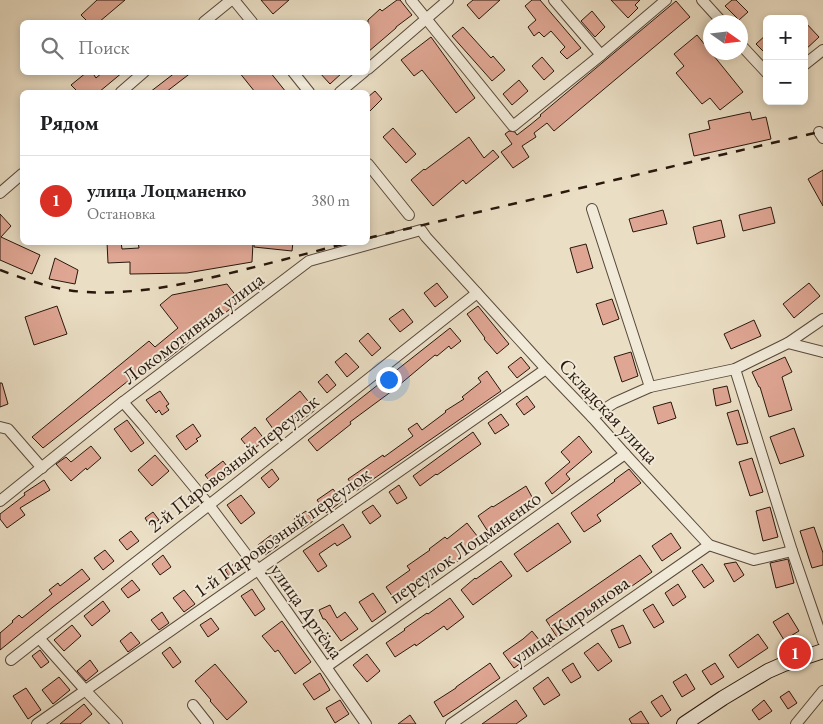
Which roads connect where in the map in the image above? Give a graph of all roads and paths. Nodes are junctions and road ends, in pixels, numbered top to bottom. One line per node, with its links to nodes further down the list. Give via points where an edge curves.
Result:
1 (233, 0): 9 (street); 10 (street)
2 (411, 0): 8 (street)
3 (448, 0): 8 (street)
4 (554, 0): 13 (street)
5 (666, 0): 13 (street)
6 (702, 0): 7 (street)
7 (716, 15)
8 (426, 19): 13 (street, via 513,126); 15 (street)
9 (207, 20)
10 (250, 20)
11 (823, 50): 14 (street)
12 (748, 53): 16 (street)
13 (601, 55)
14 (808, 62)
15 (370, 67)
16 (763, 69)
17 (140, 75): 20 (street)
18 (295, 75): 21 (street)
19 (360, 75): 22 (street)
20 (122, 90)
21 (307, 90)
22 (342, 90)
23 (370, 167): 27 (street)
24 (20, 176): 25 (street)
25 (0, 193)
26 (592, 209): 37 (street)
27 (408, 215)
28 (426, 236): 29 (street, Локомотивная улица, via 421,230); 31 (street, Складская улица)
29 (370, 244)
30 (368, 245): 38 (street, Локомотивная улица, via 308,262)
31 (477, 293): 35 (street, Складская улица); 44 (street, 2-й Паровозный переулок)
32 (823, 319): 33 (street)
33 (788, 343): 34 (street); 36 (street)
34 (823, 352)
35 (546, 369): 39 (street, Складская улица); 47 (street, 1-й Паровозный переулок)
36 (735, 369): 37 (street); 46 (street)
37 (650, 388): 39 (street, via 614,403)
38 (123, 402): 42 (street, Локомотивная улица); 44 (street, улица Артёма)
39 (592, 417): 41 (street, Складская улица)
40 (0, 427): 42 (street, via 8,429)
41 (625, 454): 45 (street, Складская улица); 52 (street, переулок Лоцманенко)
42 (42, 468): 43 (street, Локомотивная улица)
43 (0, 500)
44 (209, 505): 47 (street, улица Артёма); 48 (street, 2-й Паровозный переулок)
45 (709, 545): 46 (street, Складская улица, via 754,560); 60 (street, улица Кирьянова)
46 (792, 551): 49 (street)
47 (258, 570): 52 (street, улица Артёма); 53 (street, 1-й Паровозный переулок)
48 (39, 638): 51 (street, 2-й Паровозный переулок); 53 (street)
49 (823, 642)
50 (823, 651): 61 (main road, via 768,672)
51 (10, 660)
52 (326, 667): 59 (street, улица Артёма)
53 (86, 691): 56 (street, 1-й Паровозный переулок); 57 (street)
54 (823, 691): 62 (street)
55 (192, 705): 58 (street)
56 (37, 724)
57 (117, 724)
58 (208, 724)
59 (366, 724)
60 (451, 724)
61 (684, 724)
62 (796, 724)

